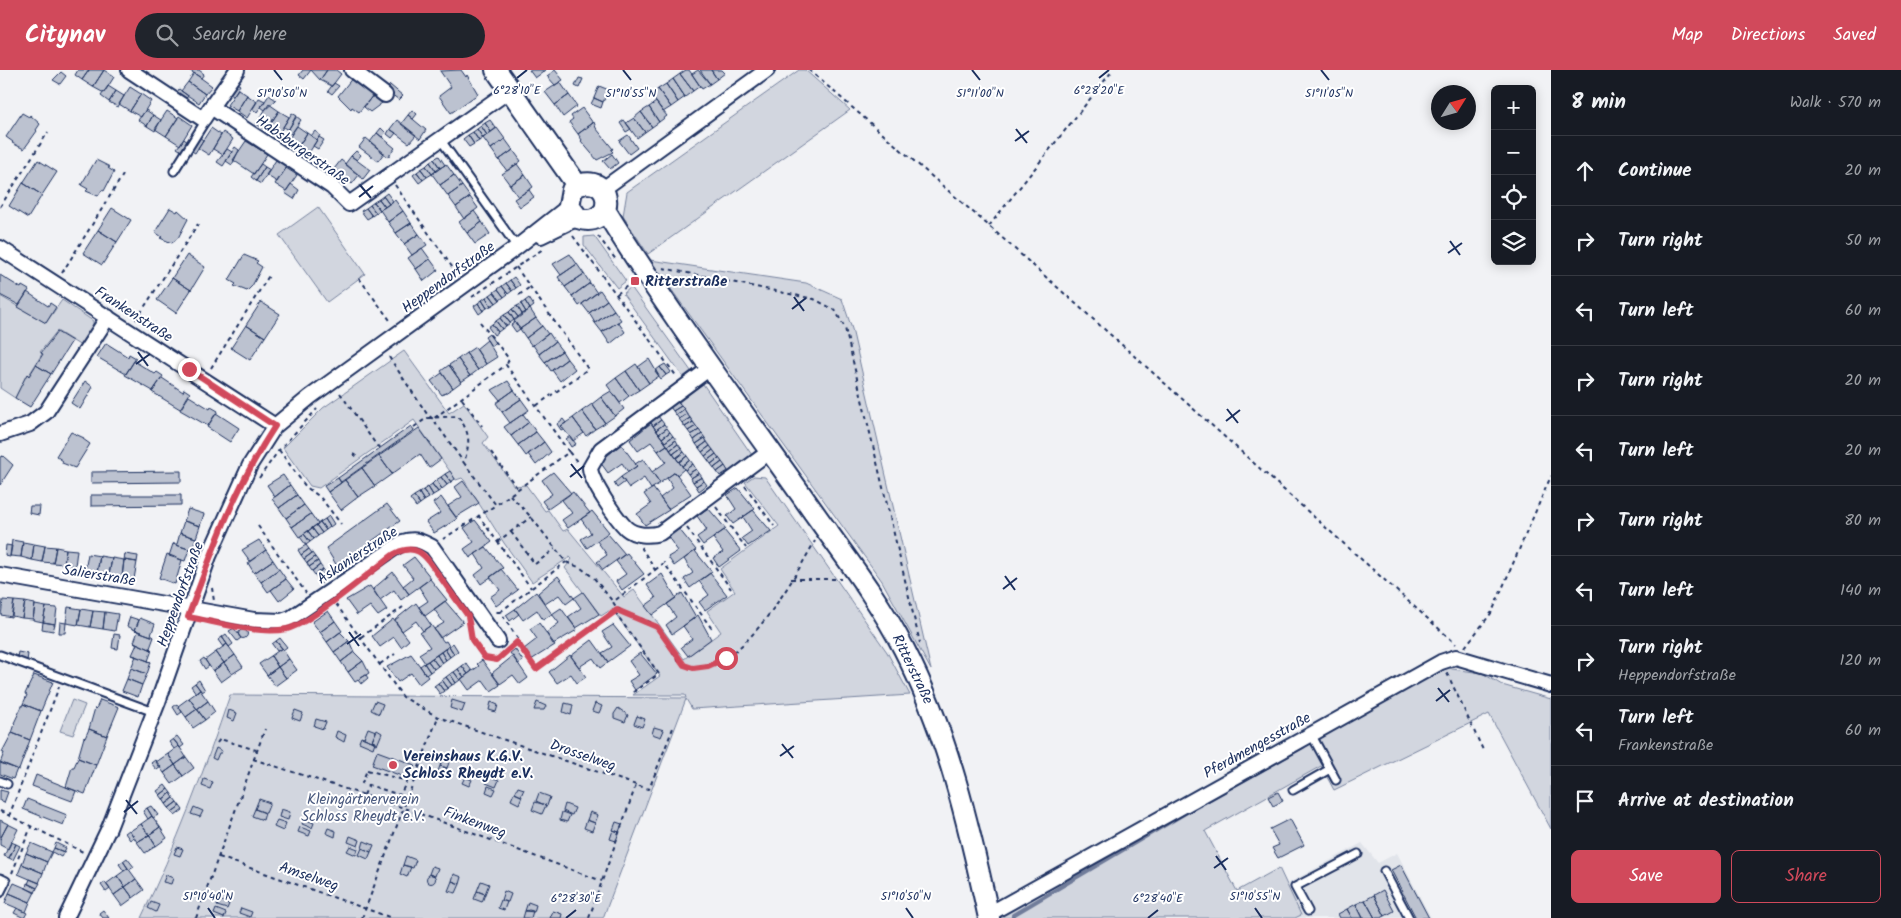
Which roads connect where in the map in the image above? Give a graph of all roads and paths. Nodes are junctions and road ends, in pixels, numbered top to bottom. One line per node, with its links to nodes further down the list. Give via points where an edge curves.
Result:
1 (129, 70): 10 (street)
2 (237, 70): 10 (street)
3 (352, 70): 9 (street)
4 (496, 70): 8 (main road)
5 (767, 70): 17 (street)
6 (809, 70): 21 (path)
7 (1113, 70): 21 (path)
8 (510, 90): 12 (street, Habsburgerstraße); 16 (main road)
9 (385, 95)
10 (207, 113): 13 (lane); 15 (street, Habsburgerstraße, via 332,187 349,204)
11 (48, 132): 18 (path)
12 (440, 138): 15 (street, Habsburgerstraße); 22 (lane)
13 (174, 171)
14 (123, 175): 30 (path)
15 (388, 175): 31 (path)
16 (577, 185): 17 (main road, via 591,182); 19 (main road, via 568,198)
17 (602, 189): 19 (main road, Ritterstraße, via 607,199)
18 (0, 206)
19 (585, 220): 22 (street, Heppendorfstraße); 26 (path); 29 (main road, Ritterstraße); 33 (path, via 570,232)
20 (198, 224): 38 (path)
21 (989, 226): 109 (path, via 1454,640)
22 (518, 247): 31 (street, Heppendorfstraße)
23 (547, 247): 25 (path)
24 (0, 248): 30 (street, Frankenstraße)
25 (516, 266): 32 (path); 35 (path)
26 (621, 266)
27 (270, 274): 43 (path)
28 (359, 278): 39 (path)
29 (641, 281): 33 (path, via 632,282); 42 (main road, Ritterstraße); 107 (path, via 655,267 814,299 835,310 846,328)
30 (56, 284): 36 (street, Frankenstraße)
31 (466, 286): 39 (street, Heppendorfstraße)
32 (530, 287): 34 (path); 49 (path, via 588,369)
33 (617, 294): 44 (path)
34 (519, 295)
35 (465, 302)
36 (108, 316): 38 (street, Frankenstraße); 55 (street, via 46,412 30,424)
37 (480, 322): 41 (path, via 509,359)
38 (129, 330): 43 (street, Frankenstraße)
39 (399, 333): 52 (street, Heppendorfstraße)
40 (396, 352): 51 (path, via 388,357)
41 (506, 365): 48 (path); 49 (path)
42 (710, 368): 58 (main road, Ritterstraße); 58 (street, via 601,449 590,468 594,484 627,529 654,534)
43 (204, 378): 52 (street, Frankenstraße)
44 (680, 381)
45 (347, 388): 46 (path)
46 (340, 392): 47 (path); 57 (path)
47 (333, 397)
48 (462, 399): 51 (path); 53 (path)
49 (536, 406): 60 (path)
50 (319, 407): 56 (path)
51 (433, 419): 54 (path, via 427,418); 63 (path); 63 (path, via 458,416 468,430 469,444)
52 (275, 426): 98 (street, Heppendorfstraße, via 234,498)
53 (482, 426)
54 (414, 427)
55 (0, 434)
56 (279, 450): 67 (path); 74 (path, via 306,487 320,497)
57 (383, 450)
58 (770, 451): 146 (main road, Ritterstraße, via 876,601 917,674 948,752)
59 (491, 452): 68 (path)
60 (569, 452): 64 (path); 68 (path)
61 (353, 454): 62 (path)
62 (359, 458)
63 (464, 463): 71 (path)
64 (582, 467)
65 (1551, 476): 109 (path, via 1492,612)
66 (742, 482): 77 (path)
67 (256, 483)
68 (517, 488): 69 (path)
69 (510, 495): 71 (path); 73 (path)
70 (713, 503): 83 (path)
71 (496, 505): 72 (path)
72 (478, 515): 79 (path); 80 (path)
73 (531, 517): 78 (path); 84 (path)
74 (341, 524)
75 (684, 524): 92 (path)
76 (258, 526): 93 (path)
77 (774, 526)
78 (511, 532): 80 (path); 84 (path, via 534,564)
79 (439, 542)
80 (497, 542): 91 (path)
81 (641, 547): 86 (path)
82 (822, 547): 89 (path, via 816,539)
83 (746, 548)
84 (555, 549): 85 (path)
85 (566, 562): 91 (path); 95 (path, via 594,578)
86 (655, 570): 95 (path); 103 (path, via 664,563)
87 (838, 571): 89 (path, via 844,578)
88 (0, 575): 98 (street, Salierstraße)
89 (791, 579): 99 (path, via 759,629 726,658 708,666 693,668 684,665 657,627)
90 (213, 584): 96 (path, via 214,602)
91 (531, 588): 101 (path)
92 (731, 589)
93 (309, 596)
94 (334, 600): 104 (path, Drosselweg)
95 (613, 602): 99 (path)
96 (220, 606)
97 (403, 607): 104 (path)
98 (192, 609): 105 (street, Askanierstraße, via 254,620 282,621 412,539 432,547); 116 (street, Heppendorfstraße)
99 (616, 611): 106 (path, via 536,669); 115 (path, via 659,674)
100 (491, 612): 101 (path)
101 (500, 612): 106 (path, via 516,634)
102 (471, 624): 106 (path, via 472,640 489,660 497,660)
103 (712, 629)
104 (361, 637): 112 (path, Drosselweg)
105 (498, 641)
106 (517, 642)
107 (920, 645)
108 (395, 654): 112 (path)
109 (1458, 654): 111 (street, Pferdmengesstraße); 114 (street)
110 (0, 655): 113 (lane)
111 (1441, 662): 120 (street, Pferdmengesstraße); 123 (path)
112 (380, 664): 117 (path, Drosselweg, via 403,696)
113 (62, 678): 116 (lane); 135 (path)
114 (1551, 685)
115 (632, 694)
116 (154, 712): 138 (street, Heppendorfstraße)
117 (438, 717): 127 (path, Drosselweg); 130 (path)
118 (672, 728): 127 (path, via 649,789)
119 (265, 729): 122 (path)
120 (1311, 734): 125 (lane); 146 (street, Pferdmengesstraße)
121 (217, 743): 122 (path, via 220,739)
122 (257, 750): 124 (path)
123 (1483, 750)
124 (254, 759): 132 (path, Finkenweg); 139 (path)
125 (1330, 769): 126 (lane); 131 (lane)
126 (1336, 780)
127 (636, 785): 142 (path)
128 (368, 786): 129 (path, via 400,796); 129 (path, via 362,783 367,770 407,781); 132 (path)
129 (404, 787): 130 (path)
130 (411, 789): 133 (path)
131 (1293, 790)
132 (364, 795): 133 (path, Finkenweg)
133 (404, 808): 142 (path, Finkenweg); 144 (path)
134 (0, 811): 135 (path)
135 (9, 816): 136 (path)
136 (31, 827): 138 (path); 141 (path, via 11,874)
137 (1358, 854): 145 (lane, via 1295,887)
138 (95, 857): 147 (street, Heppendorfstraße)
139 (219, 857): 144 (path, Amselweg); 148 (path)
140 (1384, 871): 152 (lane)
141 (3, 880): 143 (lane)
142 (602, 881): 151 (path)
143 (0, 894)
144 (365, 908): 149 (path); 150 (path, Amselweg)
145 (1308, 911)
146 (989, 916)
147 (66, 918)
148 (196, 918)
149 (362, 918)
150 (392, 918)
151 (589, 918)
152 (1409, 918)

